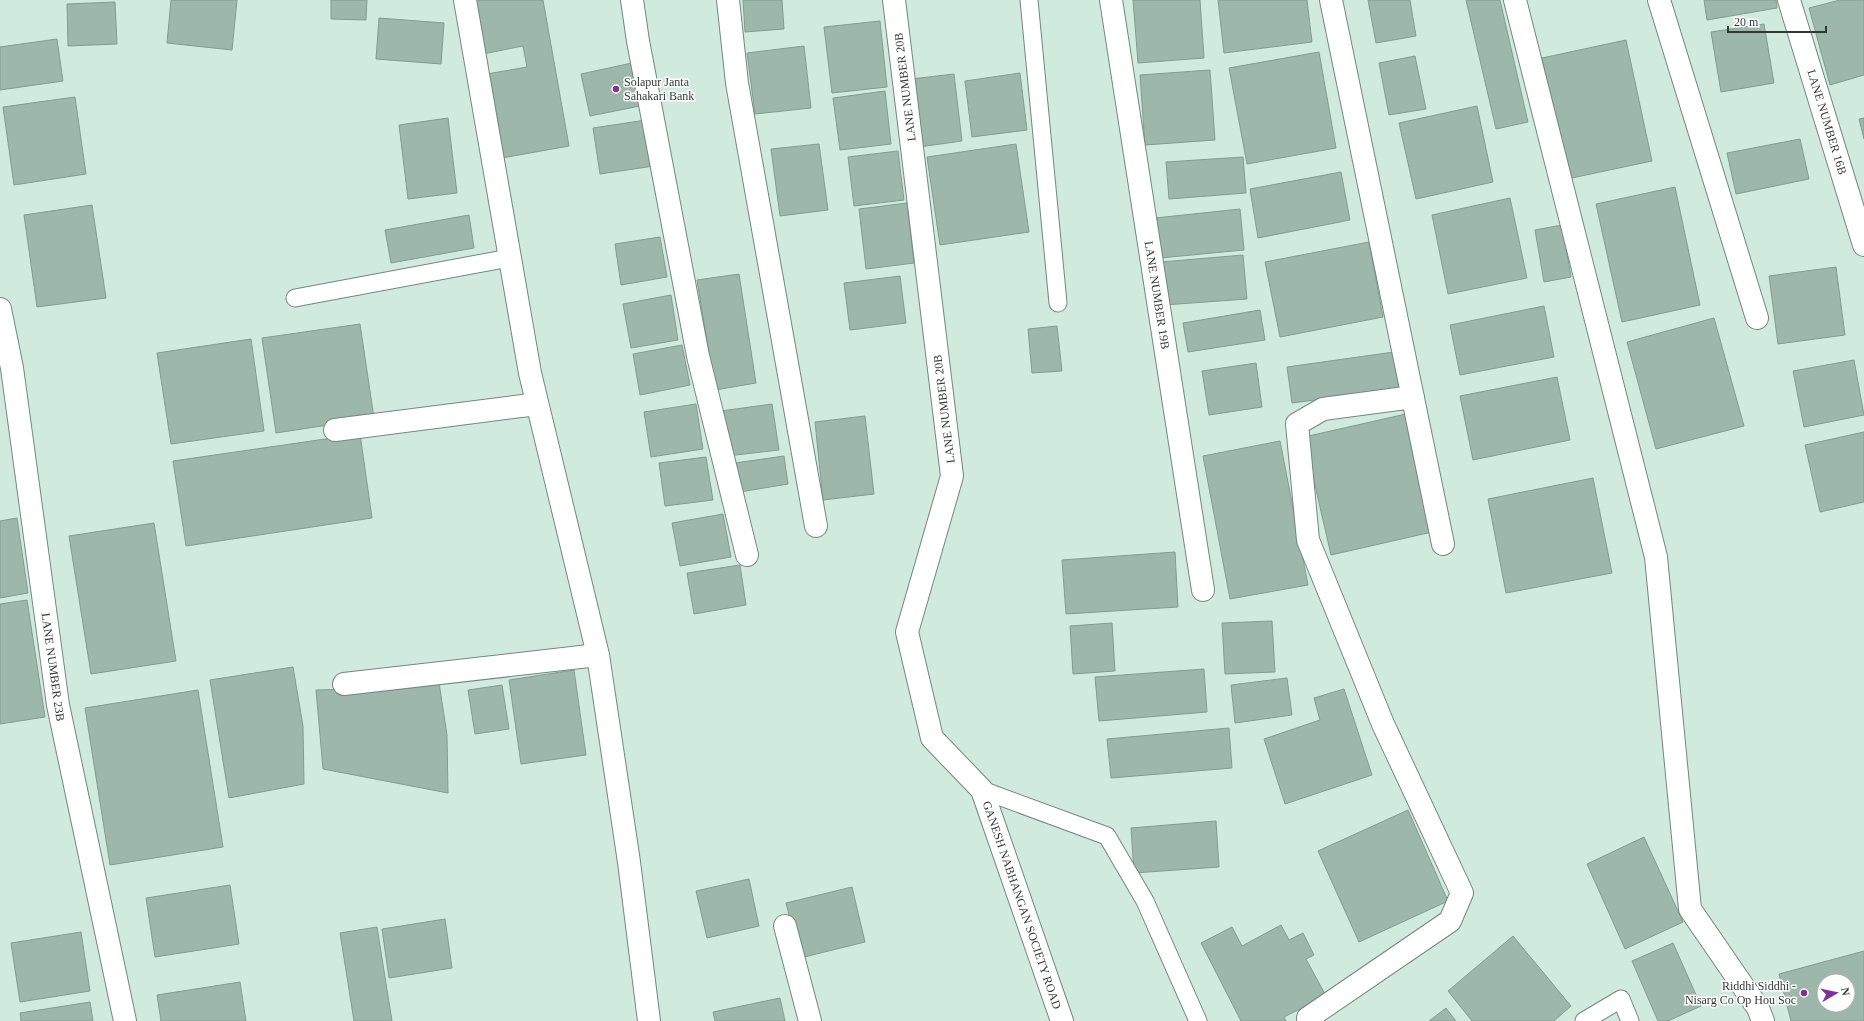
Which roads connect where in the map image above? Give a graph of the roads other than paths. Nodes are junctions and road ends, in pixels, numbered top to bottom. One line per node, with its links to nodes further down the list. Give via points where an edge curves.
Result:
1 (466, 0): 12 (street)
2 (632, 0): 22 (street, via 698,356)
3 (728, 0): 20 (street, via 738,91)
4 (894, 0): 26 (street, LANE NUMBER 20B, via 952,476 907,632 932,738)
5 (1029, 0): 14 (lane)
6 (1111, 0): 23 (street, LANE NUMBER 19B)
7 (1331, 0): 17 (street)
8 (1515, 0): 36 (street, via 1656,557 1690,909 1758,1008)
9 (1659, 0): 16 (street)
10 (1789, 0): 11 (street, LANE NUMBER 16B)
11 (1864, 245)
12 (509, 258): 13 (lane); 18 (street)
13 (295, 298)
14 (1058, 304)
15 (0, 309): 29 (street, LANE NUMBER 23B, via 12,368 58,705)
16 (1757, 318)
17 (1413, 396): 21 (street); 28 (street, via 1323,409 1297,424 1308,540 1383,724 1462,893 1450,921)
18 (537, 404): 19 (street); 24 (street)
19 (335, 430)
20 (816, 526)
21 (1443, 544)
22 (747, 555)
23 (1203, 590)
24 (598, 655): 25 (street); 30 (street, via 630,862)
25 (344, 684)
26 (982, 790): 32 (street, GANESH NABHANGAN SOCIETY ROAD); 33 (lane, via 1107,836 1145,901)
27 (785, 926): 31 (street)
28 (1308, 1018)
29 (124, 1021)
30 (649, 1021)
31 (810, 1021)
32 (1062, 1021)
33 (1198, 1021)
34 (1584, 1021): 35 (lane, via 1621,999)
35 (1630, 1021)
36 (1763, 1021)

